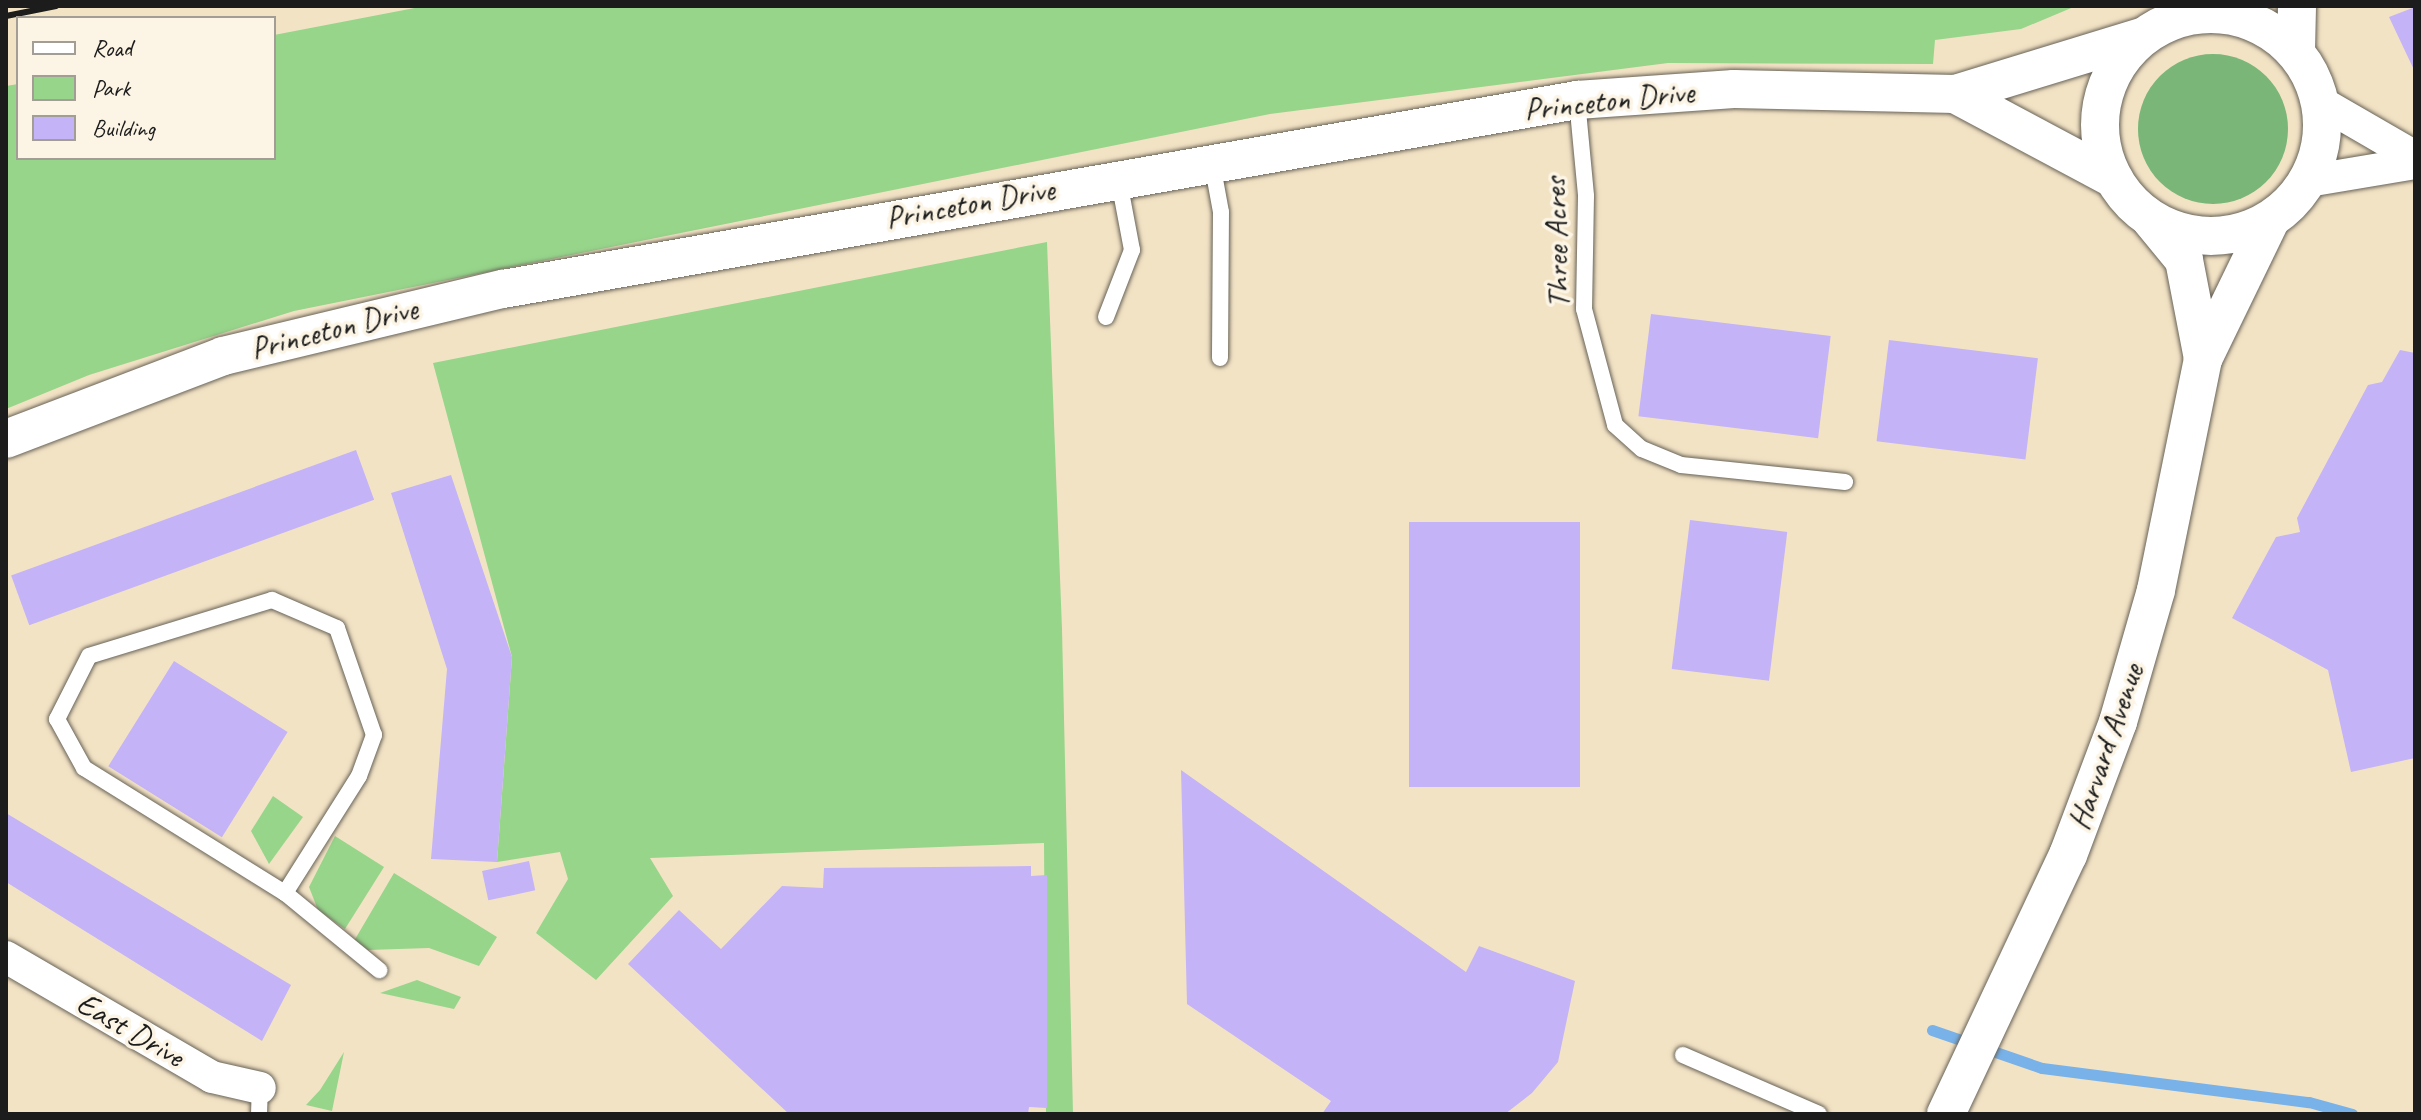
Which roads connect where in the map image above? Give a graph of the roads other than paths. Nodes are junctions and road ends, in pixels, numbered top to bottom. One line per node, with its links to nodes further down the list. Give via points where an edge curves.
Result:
1 (2297, 6): 4 (street)
2 (2214, 9): 3 (street); 4 (street, via 2261,25)
3 (2142, 37): 5 (street, Princeton Drive); 11 (street, via 2113,73 2100,118 2102,150)
4 (2296, 51): 7 (street)
5 (1955, 94): 6 (street, Princeton Drive, via 1734,89); 11 (street, Princeton Drive)
6 (1577, 100): 9 (street, Princeton Drive); 19 (lane, Three Acres, via 1586,196 1584,309 1615,425 1642,449 1681,465)
7 (2322, 103): 8 (street); 12 (street, via 2316,167)
8 (2415, 160): 12 (street)
9 (1212, 162): 10 (street, Princeton Drive); 16 (lane, via 1221,212)
10 (1118, 178): 15 (lane, via 1132,250); 18 (street, Princeton Drive, via 503,289 223,356)
11 (2114, 179): 13 (street)
12 (2308, 181): 14 (street)
13 (2149, 218): 14 (street, via 2209,237 2241,233); 17 (street, Harvard Avenue, via 2184,260)
14 (2270, 221): 17 (street, Harvard Avenue)
15 (1106, 317)
16 (1220, 358)
17 (2203, 359): 26 (street, Harvard Avenue, via 2156,590 2118,722 2068,855)
18 (6, 439)
19 (1845, 482)
20 (285, 893): 20 (lane, via 84,768 57,719 89,656 272,600 337,628 374,735 359,776); 22 (lane)
21 (6, 957): 24 (street, East Drive)
22 (379, 970)
23 (1683, 1055): 25 (lane)
24 (260, 1101)
25 (1819, 1114)
26 (1946, 1114)

